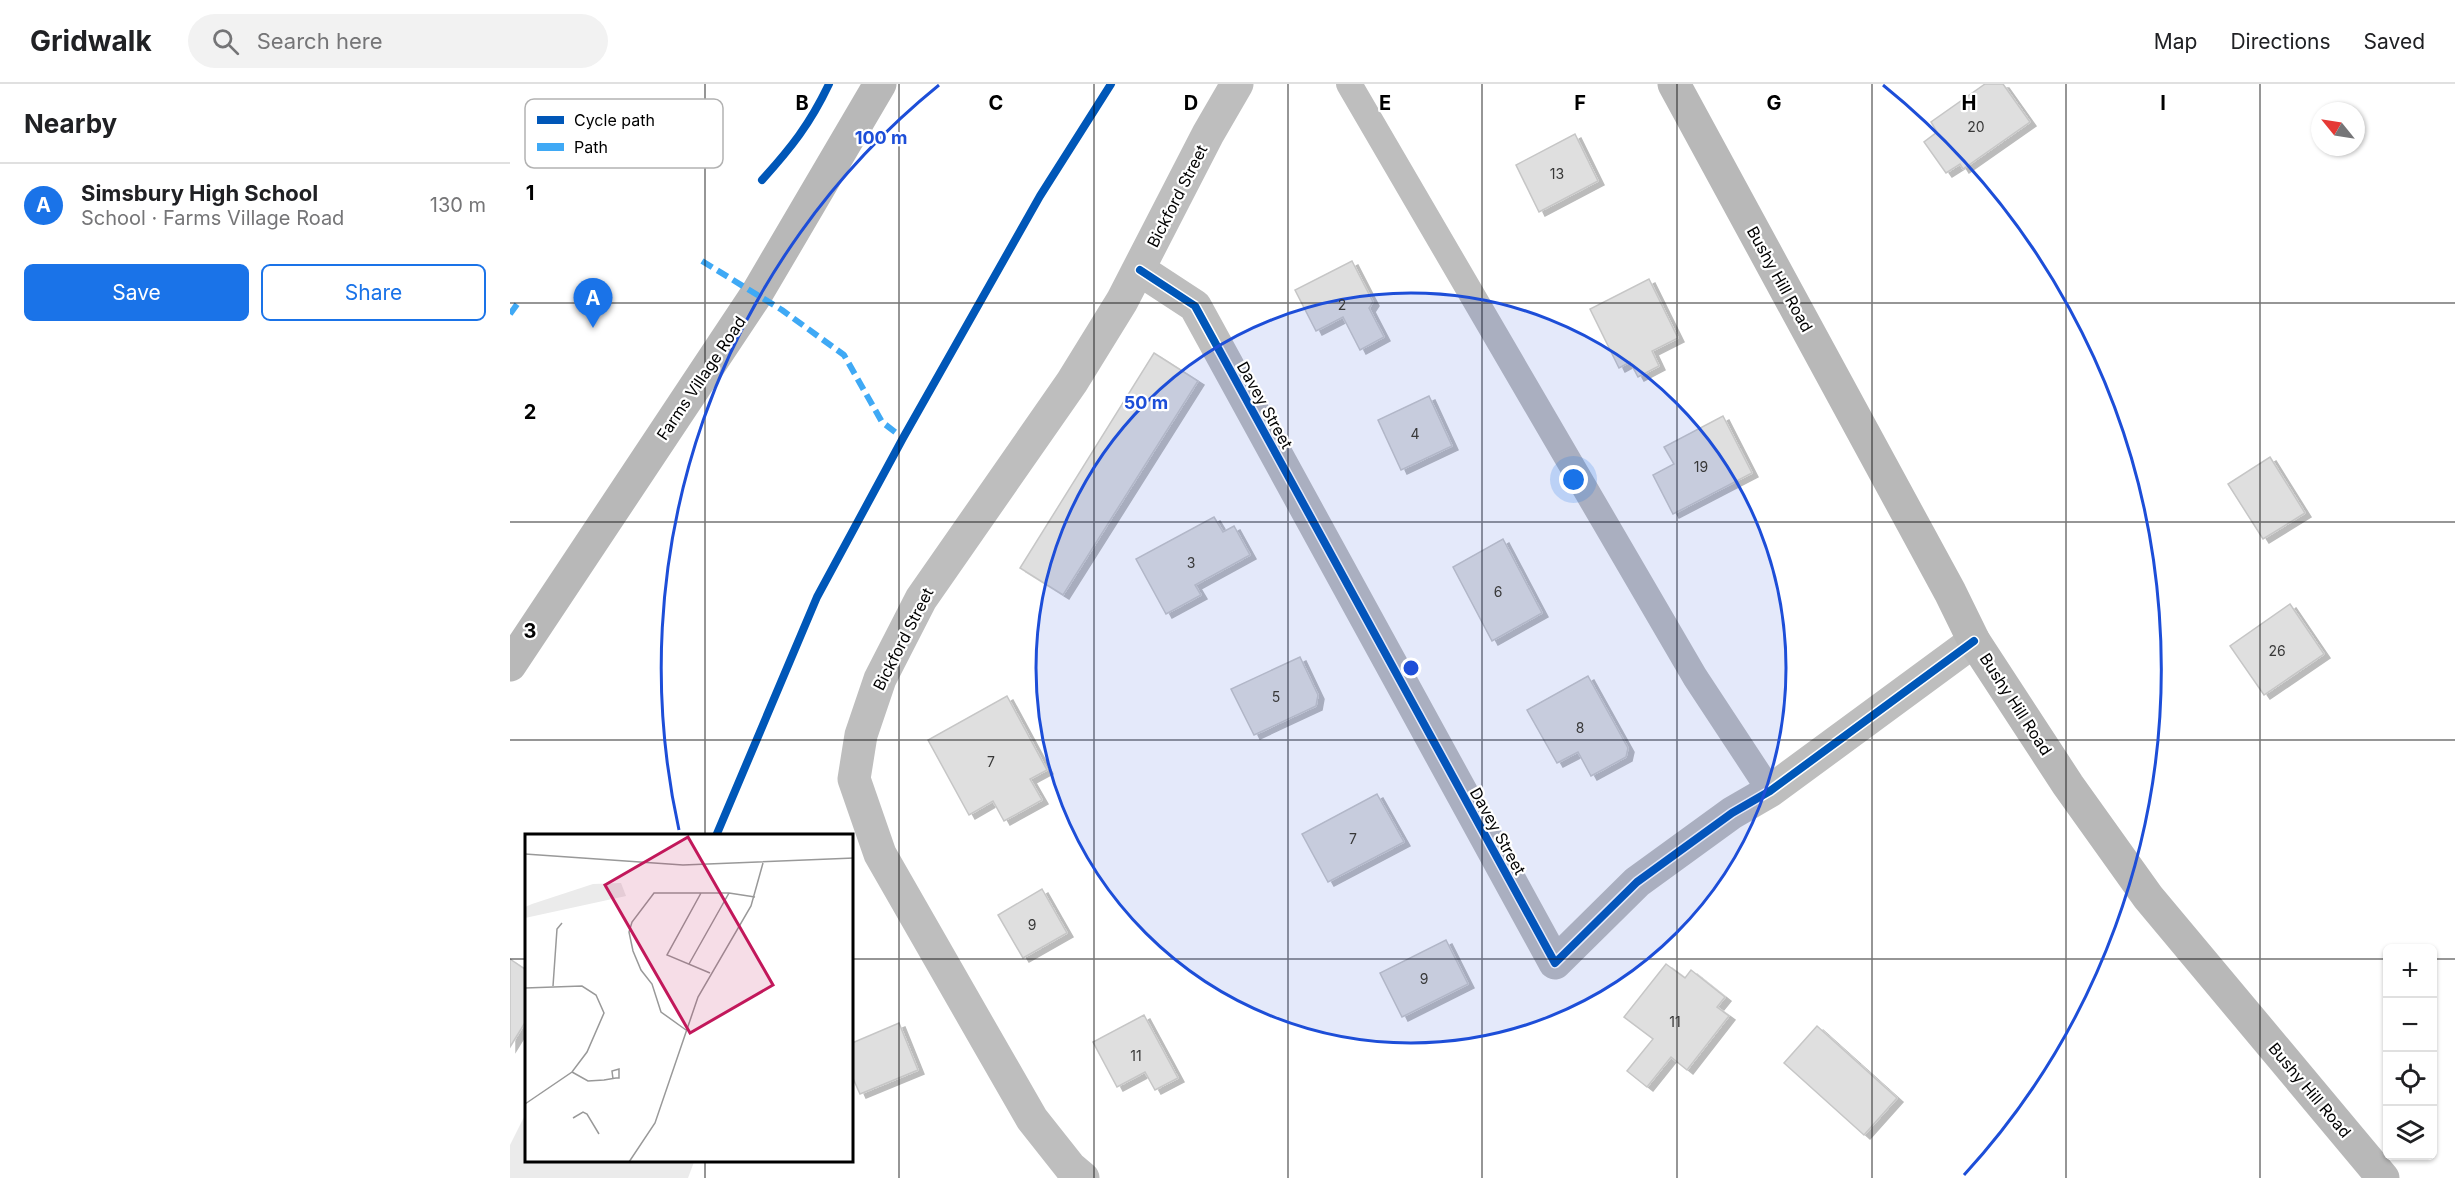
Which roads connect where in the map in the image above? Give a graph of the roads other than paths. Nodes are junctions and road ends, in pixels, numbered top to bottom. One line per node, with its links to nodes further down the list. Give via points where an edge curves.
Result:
1 (880, 84): 7 (main road, Farms Village Road, via 756,295)
2 (1237, 84): 5 (street, Bickford Street)
3 (1349, 84): 8 (lane, via 1695,677)
4 (1674, 84): 6 (main road, Bushy Hill Road)
5 (1140, 270): 8 (street, Davey Street, via 1195,306 1555,963 1637,882 1732,813); 9 (street, Bickford Street, via 1072,382 921,599 880,679 861,735 854,779 880,854 986,1039 1032,1119)
6 (1974, 640): 8 (street, Davey Street); 10 (main road, Bushy Hill Road, via 2068,785 2148,897)
7 (510, 665)
8 (1770, 791)
9 (1083, 1178)
10 (2384, 1178)

